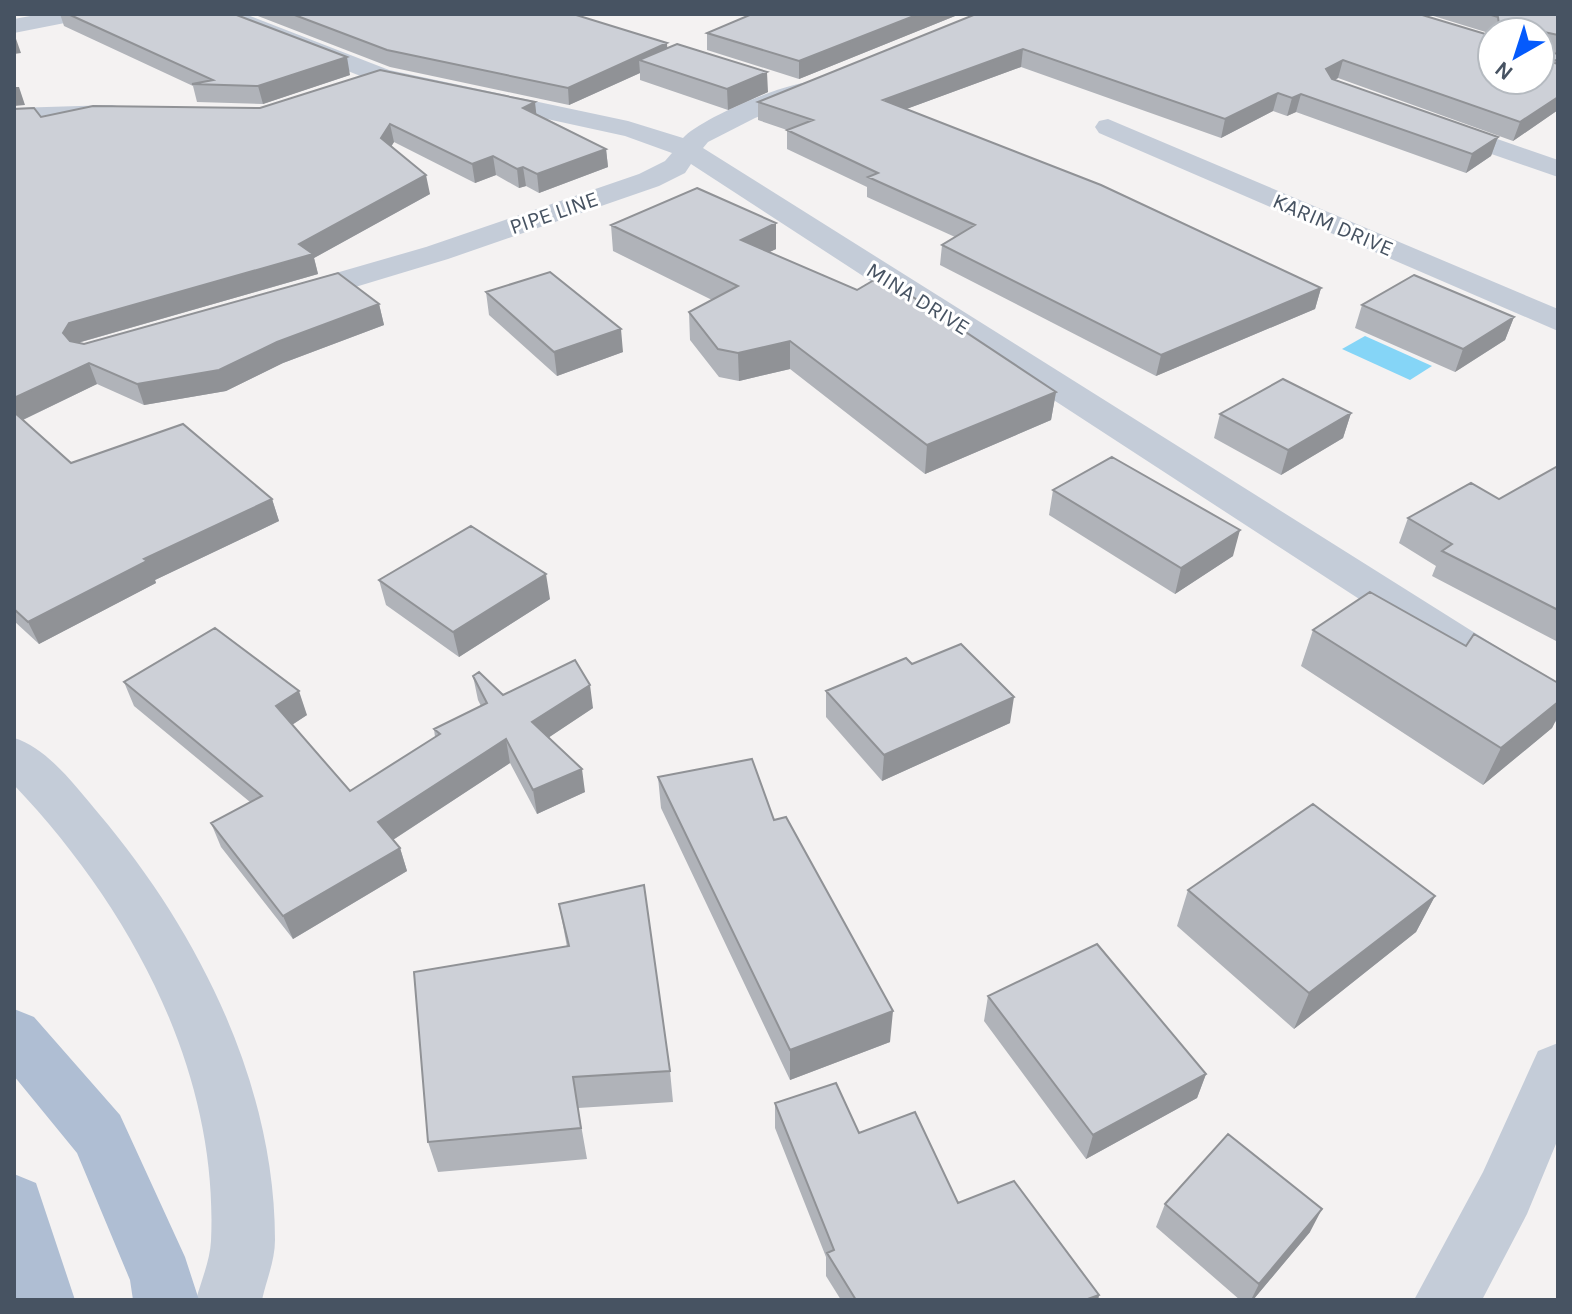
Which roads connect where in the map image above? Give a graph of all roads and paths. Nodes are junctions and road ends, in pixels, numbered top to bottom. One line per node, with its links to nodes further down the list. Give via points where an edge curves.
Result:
1 (77, 14): 3 (street)
2 (225, 14): 4 (street, MINA DRIVE)
3 (14, 26)
4 (382, 76): 7 (street); 13 (street, MINA DRIVE, via 649,134)
5 (759, 78): 8 (street)
6 (829, 80): 8 (street, PIPE LINE)
7 (342, 90)
8 (802, 91): 13 (street, PIPE LINE, via 699,136)
9 (133, 112): 10 (street)
10 (14, 116)
11 (1412, 116): 14 (street)
12 (1108, 127): 16 (street, KARIM DRIVE)
13 (689, 151): 15 (street, PIPE LINE, via 675,167 649,180 437,253); 17 (street, MINA DRIVE)
14 (1558, 169)
15 (259, 305)
16 (1558, 321)
17 (1558, 707)
18 (14, 755): 24 (street, via 62,800 159,935 211,1050 237,1159 243,1243)
19 (14, 1034): 23 (main road, via 99,1135)
20 (1558, 1069): 25 (street, via 1505,1193)
21 (14, 1204): 22 (main road)
22 (42, 1300)
23 (166, 1300)
24 (229, 1300)
25 (1447, 1300)

